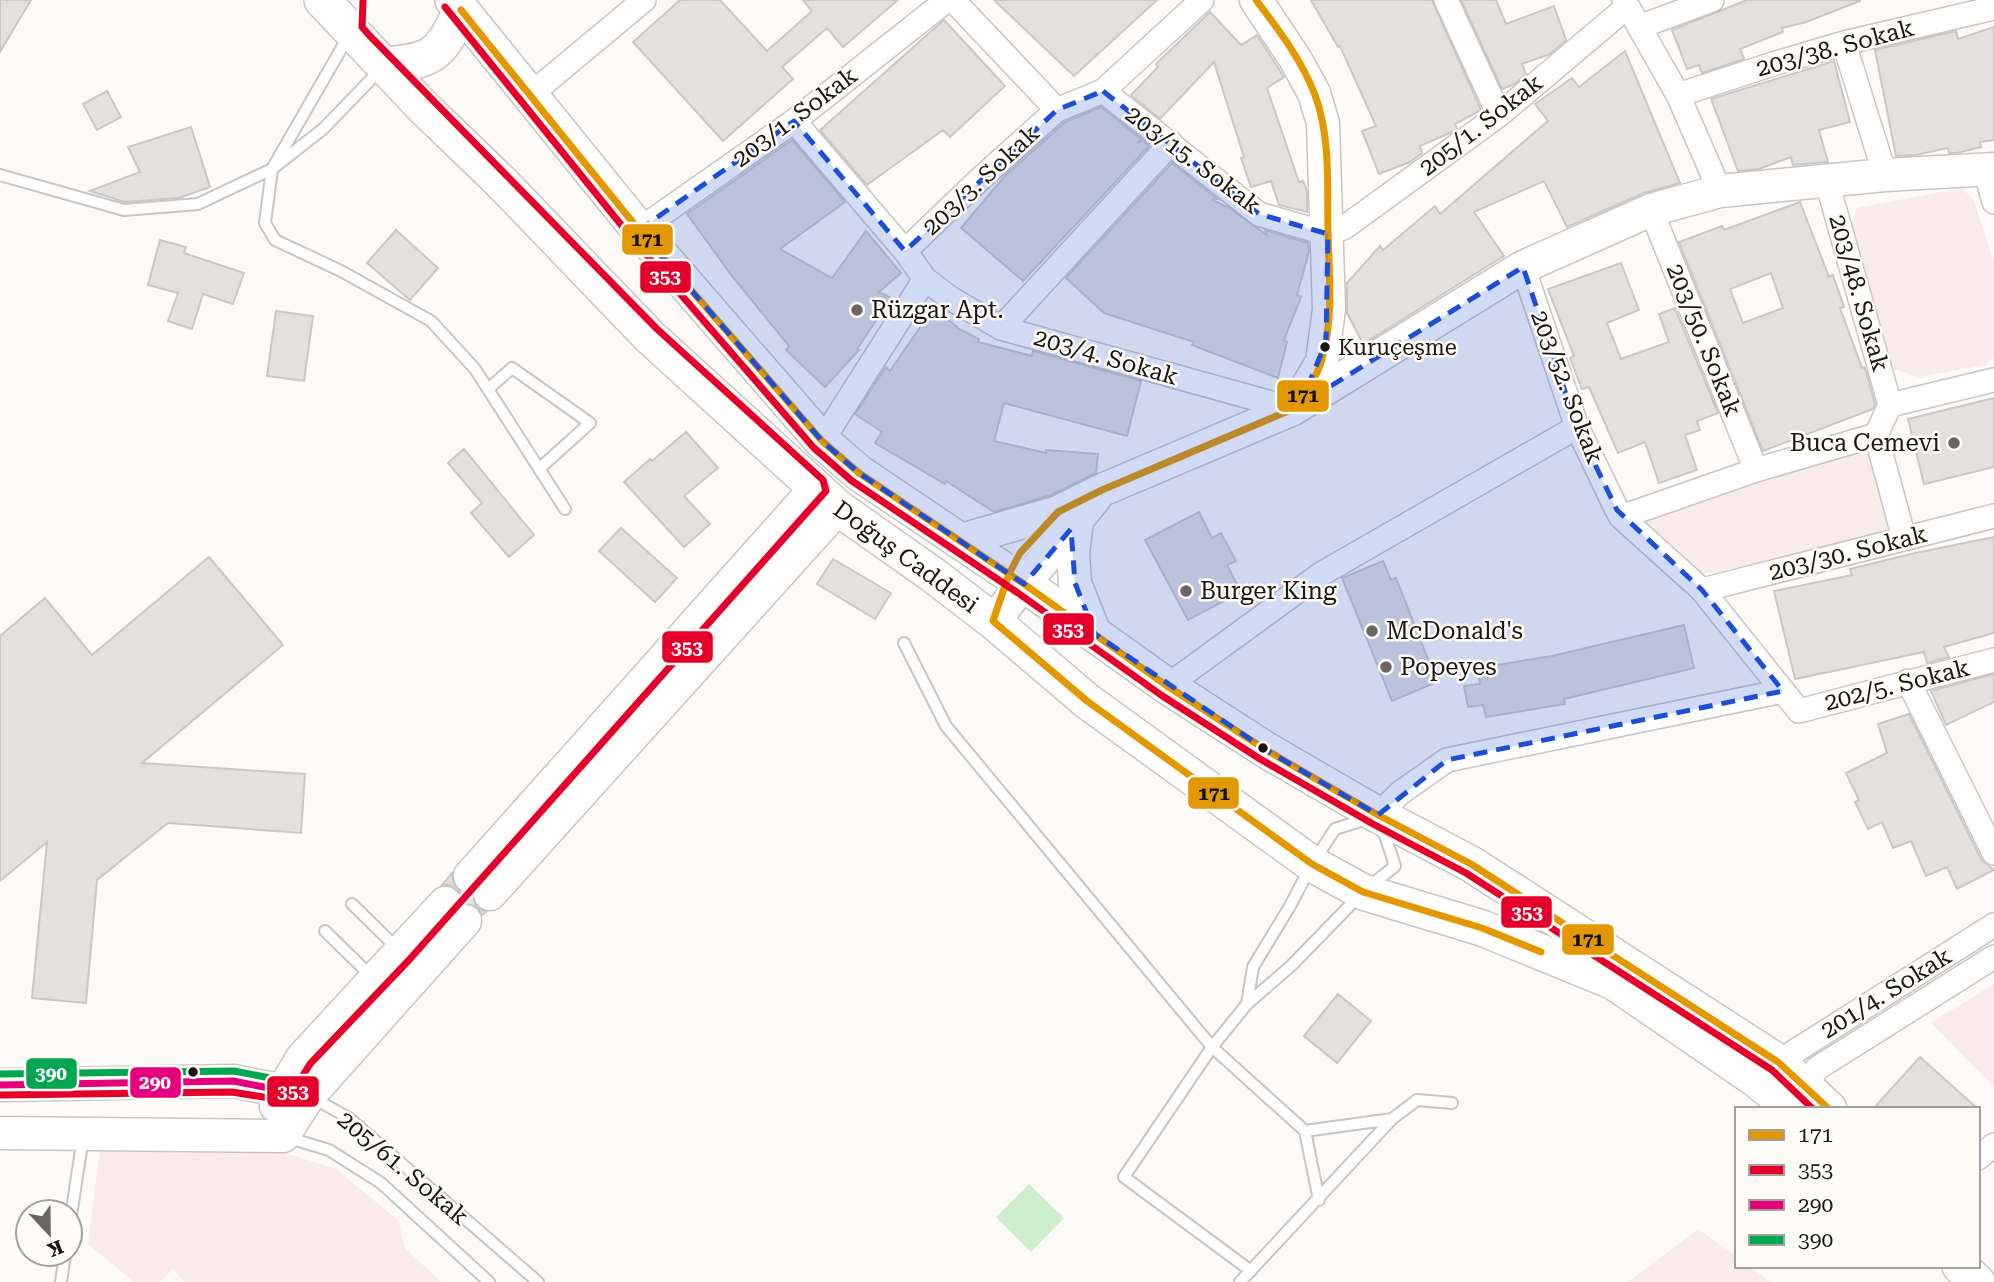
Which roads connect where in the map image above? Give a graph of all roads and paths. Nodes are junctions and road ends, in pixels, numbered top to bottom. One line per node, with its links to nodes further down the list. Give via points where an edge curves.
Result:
1 (322, 0): 12 (main road)
2 (644, 0): 17 (street)
3 (947, 0): 21 (street, 203/1. Sokak)
4 (953, 0): 19 (street, 203/3. Sokak)
5 (1202, 0): 16 (street, 203/3. Sokak)
6 (1256, 0): 32 (main road, via 1314,93 1323,123)
7 (1446, 0): 20 (street)
8 (1712, 0): 13 (street)
9 (459, 3): 15 (main road, via 444,43 433,54 419,61); 17 (main road, Doğuş Caddesi)
10 (1625, 3): 13 (street); 20 (street, 205/1. Sokak)
11 (1994, 8): 14 (street, 203/38. Sokak)
12 (352, 16): 15 (main road, Doğuş Caddesi); 23 (lane)
13 (1639, 27): 18 (street)
14 (1844, 43): 18 (street, 203/38. Sokak); 26 (street)
15 (385, 65): 23 (lane, via 323,129); 46 (main road, Doğuş Caddesi, via 650,337)
16 (1103, 91): 19 (street, 203/3. Sokak); 22 (street, 203/15. Sokak)
17 (530, 95): 31 (main road, Doğuş Caddesi)
18 (1678, 95): 28 (street)
19 (1057, 110): 33 (street, 203/3. Sokak)
20 (1499, 115): 32 (street, 205/1. Sokak, via 1345,227)
21 (794, 121): 31 (street, 203/1. Sokak); 33 (street, 203/4. Sokak)
22 (1171, 144): 32 (street, 203/15. Sokak, via 1259,214); 36 (street)
23 (272, 169): 25 (lane, via 198,204 124,210); 38 (lane, via 265,223 275,240 431,321)
24 (1989, 169): 26 (main road); 29 (street)
25 (0, 175)
26 (1885, 175): 27 (main road)
27 (1827, 181): 28 (main road); 39 (street, 203/48. Sokak)
28 (1720, 191): 30 (main road)
29 (1994, 202)
30 (1651, 210): 34 (main road); 45 (street, 203/50. Sokak)
31 (639, 230): 43 (main road, Doğuş Caddesi)
32 (1328, 234): 40 (main road, via 1326,342 1317,372)
33 (905, 251): 35 (street, 203/4. Sokak)
34 (1523, 267): 40 (main road); 41 (street, 203/52. Sokak)
35 (925, 279): 36 (street, 203/4. Sokak); 43 (street)
36 (1001, 327): 40 (street, 203/4. Sokak)
37 (1994, 380): 39 (street)
38 (488, 389): 44 (lane); 44 (lane, via 512,368 590,423)
39 (1890, 405): 42 (street)
40 (1293, 410): 49 (main road, via 1102,490)
41 (1577, 427): 50 (street, 203/52. Sokak); 60 (street, via 1321,575)
42 (1876, 435): 45 (street); 51 (street)
43 (822, 441): 52 (main road, Doğuş Caddesi, via 859,473)
44 (539, 469): 47 (lane)
45 (1756, 470): 50 (street)
46 (827, 498): 55 (main road, Doğuş Caddesi); 66 (main road)
47 (565, 509)
48 (1994, 516): 51 (street, 203/30. Sokak)
49 (1067, 517): 52 (main road); 53 (main road); 56 (main road, via 1075,583)
50 (1621, 517): 54 (street, 203/52. Sokak)
51 (1904, 538): 54 (street, 203/30. Sokak)
52 (958, 541): 53 (main road, Doğuş Caddesi)
53 (1016, 579): 55 (main road); 56 (main road, Doğuş Caddesi)
54 (1702, 590): 61 (street, 203/52. Sokak)
55 (993, 621): 65 (main road, Doğuş Caddesi, via 1087,701)
56 (1095, 634): 60 (main road, Doğuş Caddesi)
57 (904, 643): 76 (lane, via 946,726)
58 (1994, 660): 59 (street, 202/5. Sokak)
59 (1908, 681): 62 (street, 202/5. Sokak); 64 (street)
60 (1167, 686): 63 (main road, Doğuş Caddesi)
61 (1783, 691): 62 (street, 203/52. Sokak); 63 (street, via 1447,760)
62 (1799, 711)
63 (1378, 815): 65 (lane, via 1335,829); 67 (lane, via 1395,866); 77 (main road, Doğuş Caddesi, via 1471,864)
64 (1994, 853)
65 (1312, 864): 67 (main road, Doğuş Caddesi); 75 (lane, via 1253,967)
66 (480, 885)
67 (1363, 892): 75 (lane); 80 (main road, Doğuş Caddesi, via 1482,928 1614,982 1754,1078)
68 (352, 904): 73 (lane)
69 (455, 912): 73 (main road)
70 (1994, 925): 77 (street, 201/4. Sokak)
71 (325, 931): 74 (lane)
72 (1994, 957): 80 (street, 201/4. Sokak, via 1816,1069)
73 (411, 962): 74 (main road)
74 (386, 990): 79 (main road)
75 (1247, 1004): 76 (lane)
76 (1212, 1047): 83 (lane); 93 (lane, via 1124,1177)
77 (1778, 1062): 80 (main road, Doğuş Caddesi)
78 (0, 1085): 79 (main road, 205/61. Sokak, via 233,1081)
79 (296, 1093): 86 (main road); 96 (lane, 205/61. Sokak, via 348,1118)
80 (1810, 1102)
81 (1452, 1104): 82 (lane, via 1417,1100)
82 (1392, 1119): 83 (lane); 90 (lane)
83 (1305, 1131): 90 (lane)
84 (0, 1133): 85 (main road, 205/61. Sokak)
85 (83, 1134): 86 (main road, 205/61. Sokak); 89 (lane)
86 (273, 1136): 95 (lane, 205/61. Sokak, via 329,1150 381,1183)
87 (1994, 1145): 88 (street)
88 (1980, 1156)
89 (74, 1198)
90 (1319, 1200): 93 (lane)
91 (1980, 1262): 94 (main road)
92 (1962, 1268): 98 (main road)
93 (1251, 1271): 97 (lane)
94 (1994, 1276)
95 (489, 1282)
96 (538, 1282)
97 (1240, 1282)
98 (1977, 1282)

